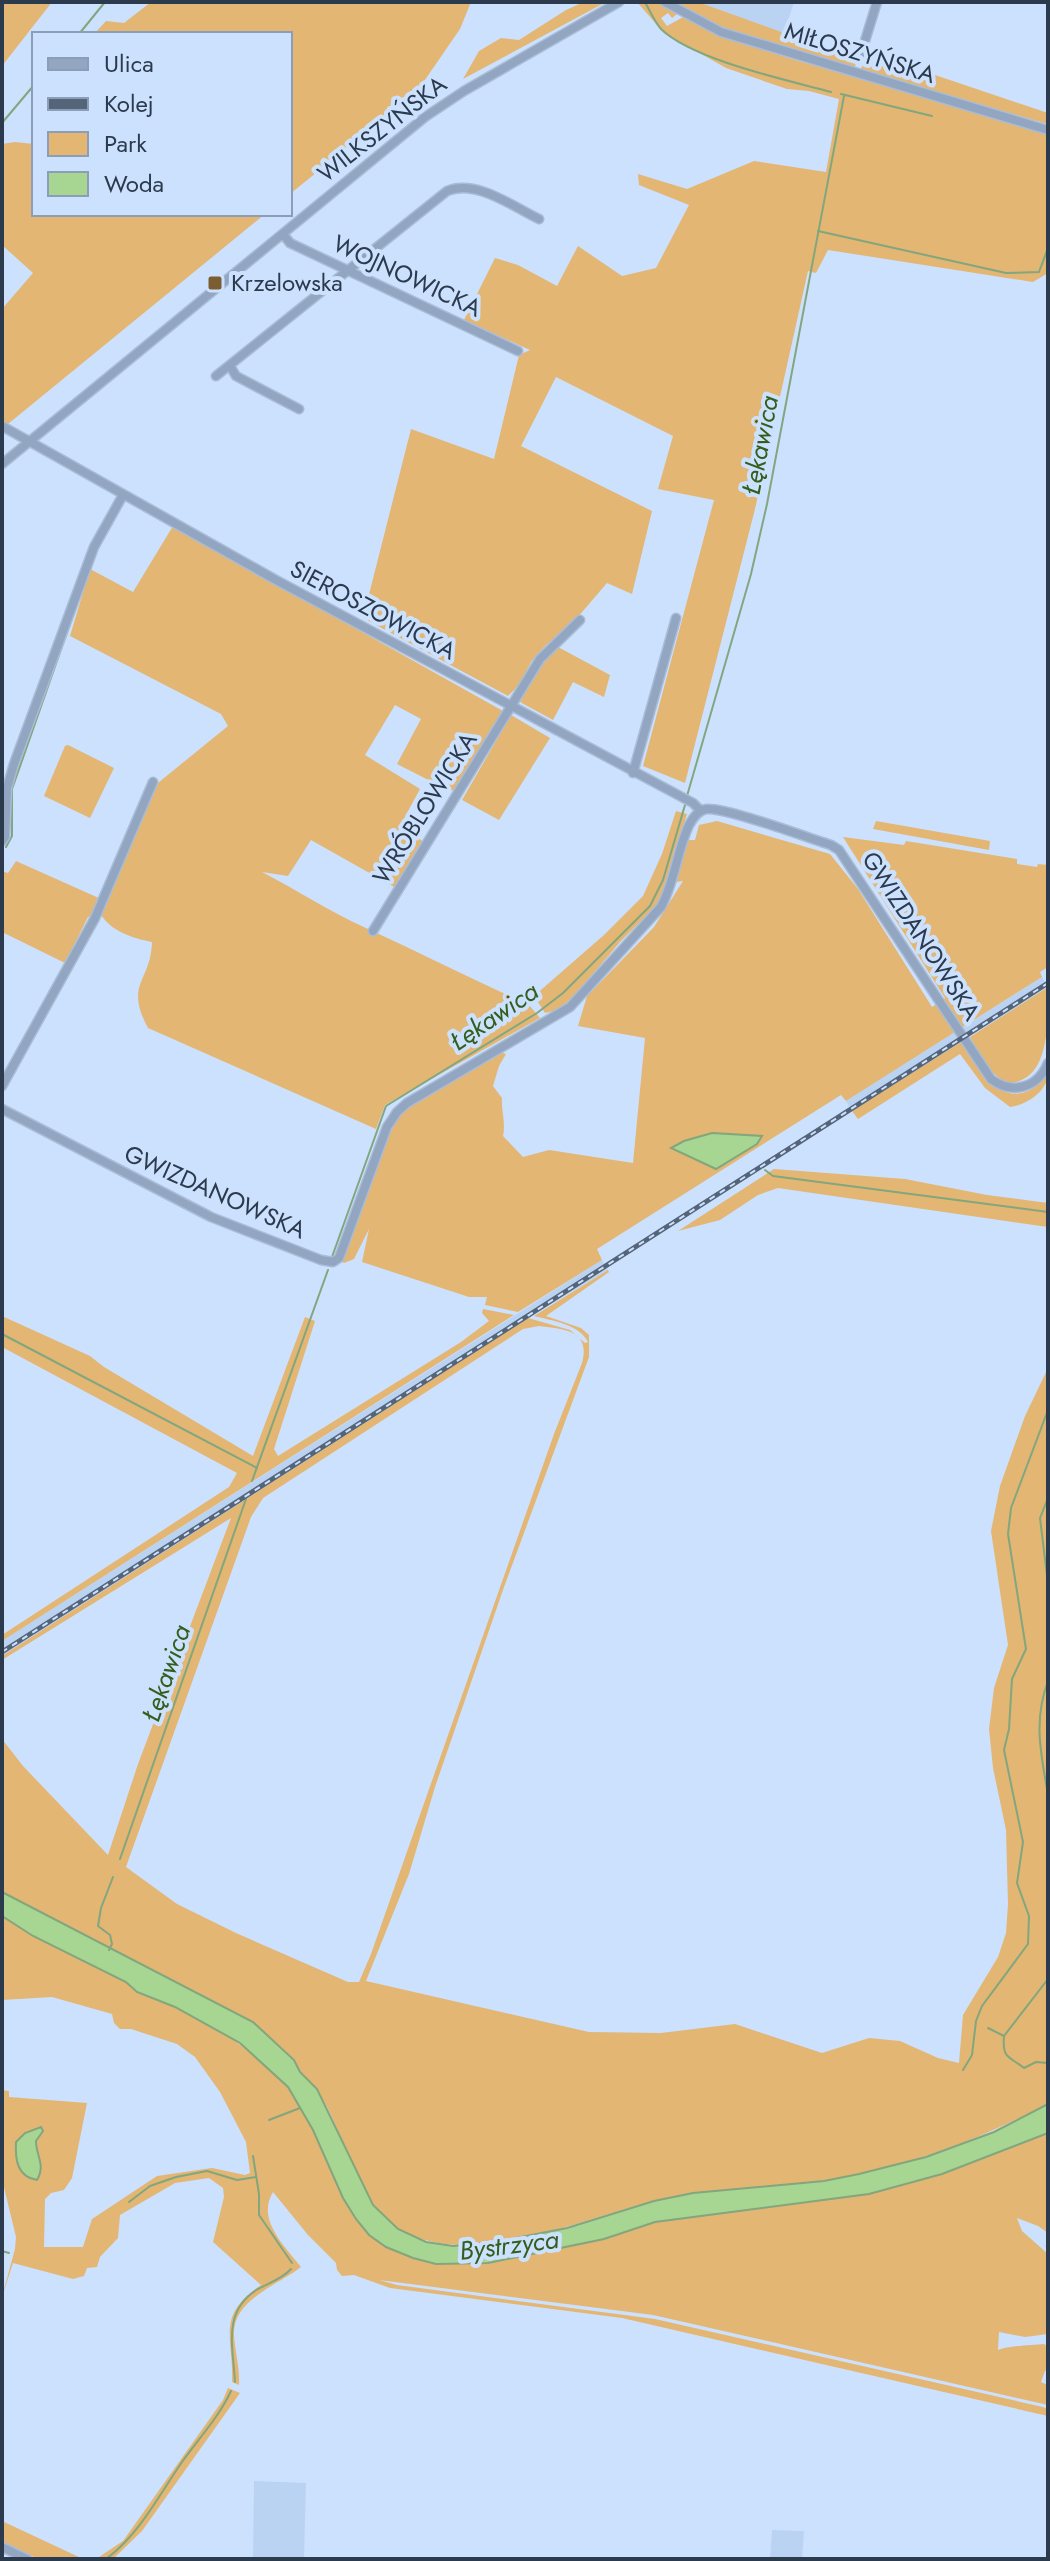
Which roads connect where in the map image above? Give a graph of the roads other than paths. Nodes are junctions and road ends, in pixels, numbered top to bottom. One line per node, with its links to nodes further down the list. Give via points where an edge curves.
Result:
1 (619, 2): 7 (street, WILKSZYŃSKA, via 425,117)
2 (665, 2): 5 (street, MIŁOSZYŃSKA, via 721,32)
3 (877, 2): 4 (street)
4 (860, 57)
5 (1048, 130)
6 (539, 219): 8 (street, via 478,190 453,188)
7 (283, 234): 8 (street, WOJNOWICKA, via 290,243); 14 (street, WILKSZYŃSKA)
8 (350, 270): 9 (street, WOJNOWICKA); 10 (street)
9 (518, 351)
10 (230, 366): 11 (street); 12 (street, via 236,376)
11 (216, 376)
12 (299, 409)
13 (2, 426): 14 (street)
14 (28, 440): 15 (street, WILKSZYŃSKA); 16 (street, SIEROSZOWICKA)
15 (2, 464)
16 (123, 495): 19 (street, SIEROSZOWICKA); 23 (street, via 94,547 14,764)
17 (676, 618): 20 (street)
18 (580, 620): 19 (street, WRÓBLOWICKA, via 540,659)
19 (511, 707): 20 (street, SIEROSZOWICKA); 24 (street, WRÓBLOWICKA)
20 (633, 773): 22 (street, SIEROSZOWICKA)
21 (153, 782): 26 (street, via 95,918)
22 (700, 810): 25 (street, GWIZDANOWSKA, via 715,809 839,850 991,1079 1013,1089 1024,1087 1043,1075); 27 (street, GWIZDANOWSKA, via 688,827 661,907 570,1007 397,1112 333,1262 211,1217)
23 (2, 841)
24 (373, 931)
25 (1048, 1063)
26 (2, 1086)
27 (2, 1109)
28 (2, 2547): 29 (street)
29 (27, 2559)

